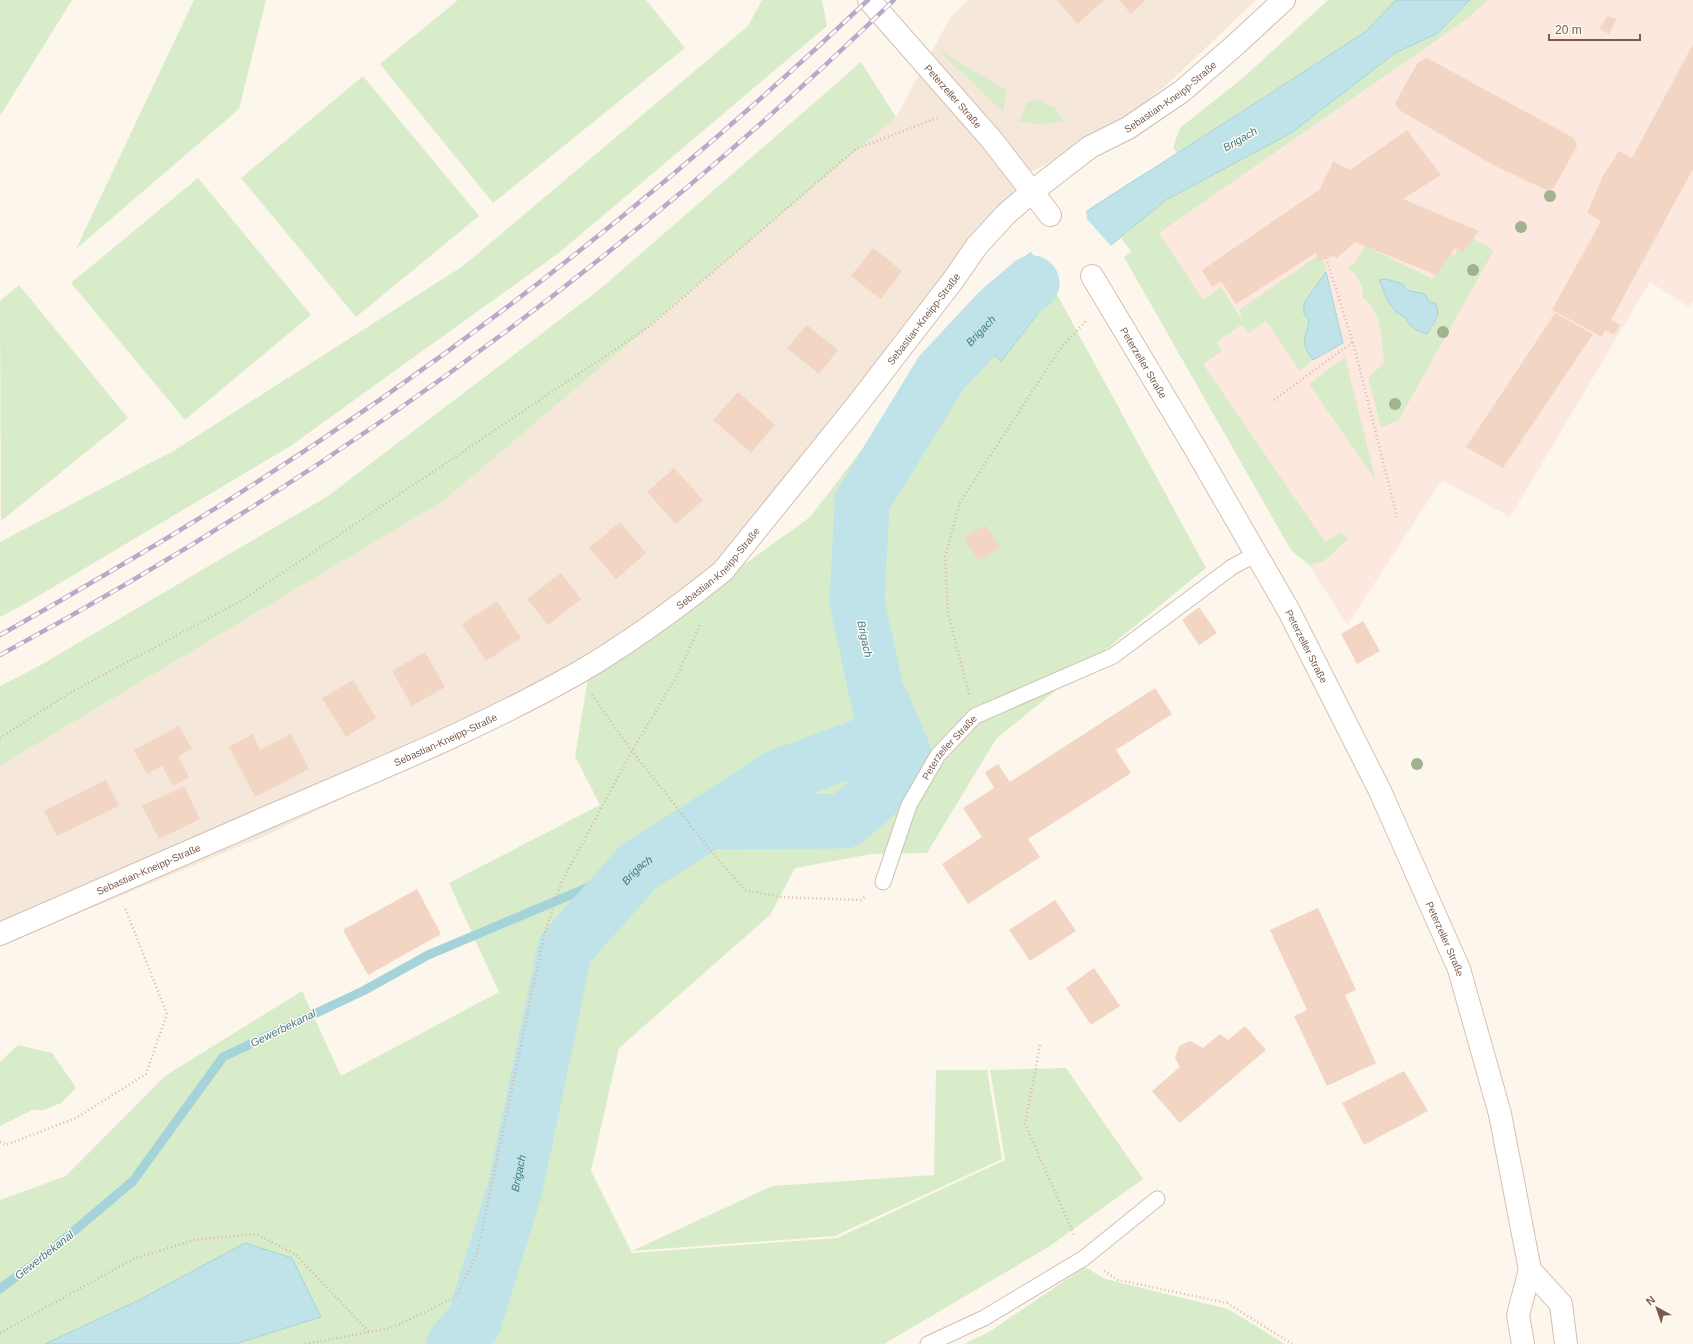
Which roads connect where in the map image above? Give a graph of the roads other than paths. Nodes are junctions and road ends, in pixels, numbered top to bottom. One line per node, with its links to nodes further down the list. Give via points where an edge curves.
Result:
1 (869, 0): 3 (street, Peterzeller Straße, via 991,139)
2 (1284, 0): 3 (street, Sebastian-Kneipp-Straße, via 1180,92 1128,128 1090,147)
3 (1033, 191): 4 (street, Peterzeller Straße); 8 (street, Sebastian-Kneipp-Straße, via 1006,214 976,247 857,405 723,571 628,641 576,674 412,755)
4 (1050, 215)
5 (1092, 276): 6 (street, Peterzeller Straße)
6 (1256, 554): 7 (lane, Peterzeller Straße, via 1232,567 1113,656 975,716 938,755 909,805); 10 (street, Peterzeller Straße, via 1289,611 1380,791 1459,969 1500,1114)
7 (883, 882)
8 (0, 934)
9 (1157, 1199): 13 (lane, via 1084,1258 984,1318)
10 (1530, 1270): 11 (street, via 1560,1304); 12 (street, via 1518,1315)
11 (1564, 1334): 14 (street)
12 (1519, 1339)
13 (928, 1344)
14 (1580, 1344)

